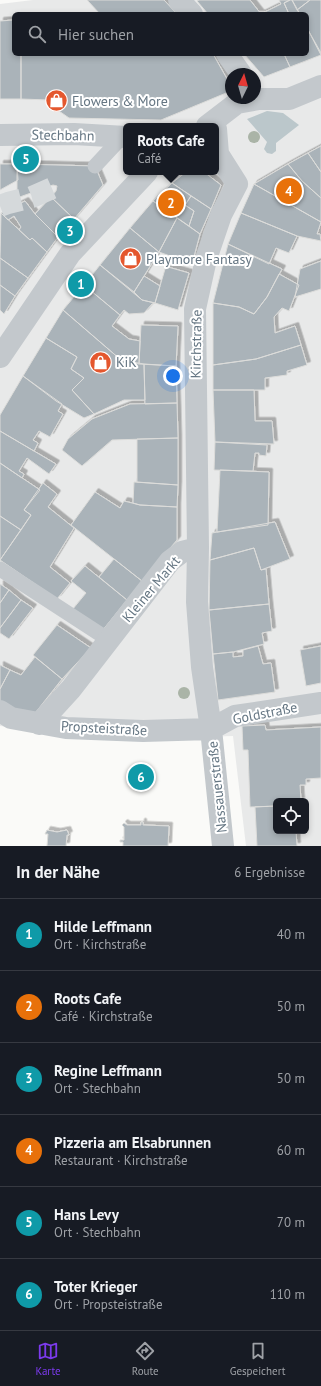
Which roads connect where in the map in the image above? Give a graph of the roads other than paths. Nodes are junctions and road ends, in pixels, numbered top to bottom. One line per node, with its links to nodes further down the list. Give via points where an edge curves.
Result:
1 (179, 0): 2 (street)
2 (190, 12)
3 (228, 56): 4 (street)
4 (237, 68)
5 (321, 86): 6 (street, via 289,98)
6 (261, 96)
7 (235, 104): 8 (street)
8 (215, 123)
9 (0, 135): 10 (street, Stechbahn)
10 (123, 137)
11 (123, 138): 13 (lane)
12 (219, 156): 16 (street, Kirchstraße, via 237,184 221,215 206,259 195,309)
13 (95, 166)
14 (144, 175): 15 (street, via 70,254)
15 (0, 357)
16 (198, 548): 18 (street, Kleiner Markt, via 182,552 170,562); 22 (street, Kleiner Markt, via 197,602 202,667)
17 (0, 569): 18 (lane)
18 (109, 640): 21 (street, Kleiner Markt)
19 (321, 703): 22 (street, Goldstraße, via 235,716)
20 (0, 711): 21 (street, Propsteistraße, via 11,718)
21 (39, 724): 22 (street, Propsteistraße, via 66,728 143,731)
22 (211, 729): 23 (street, Nassauerstraße)
23 (223, 846)

